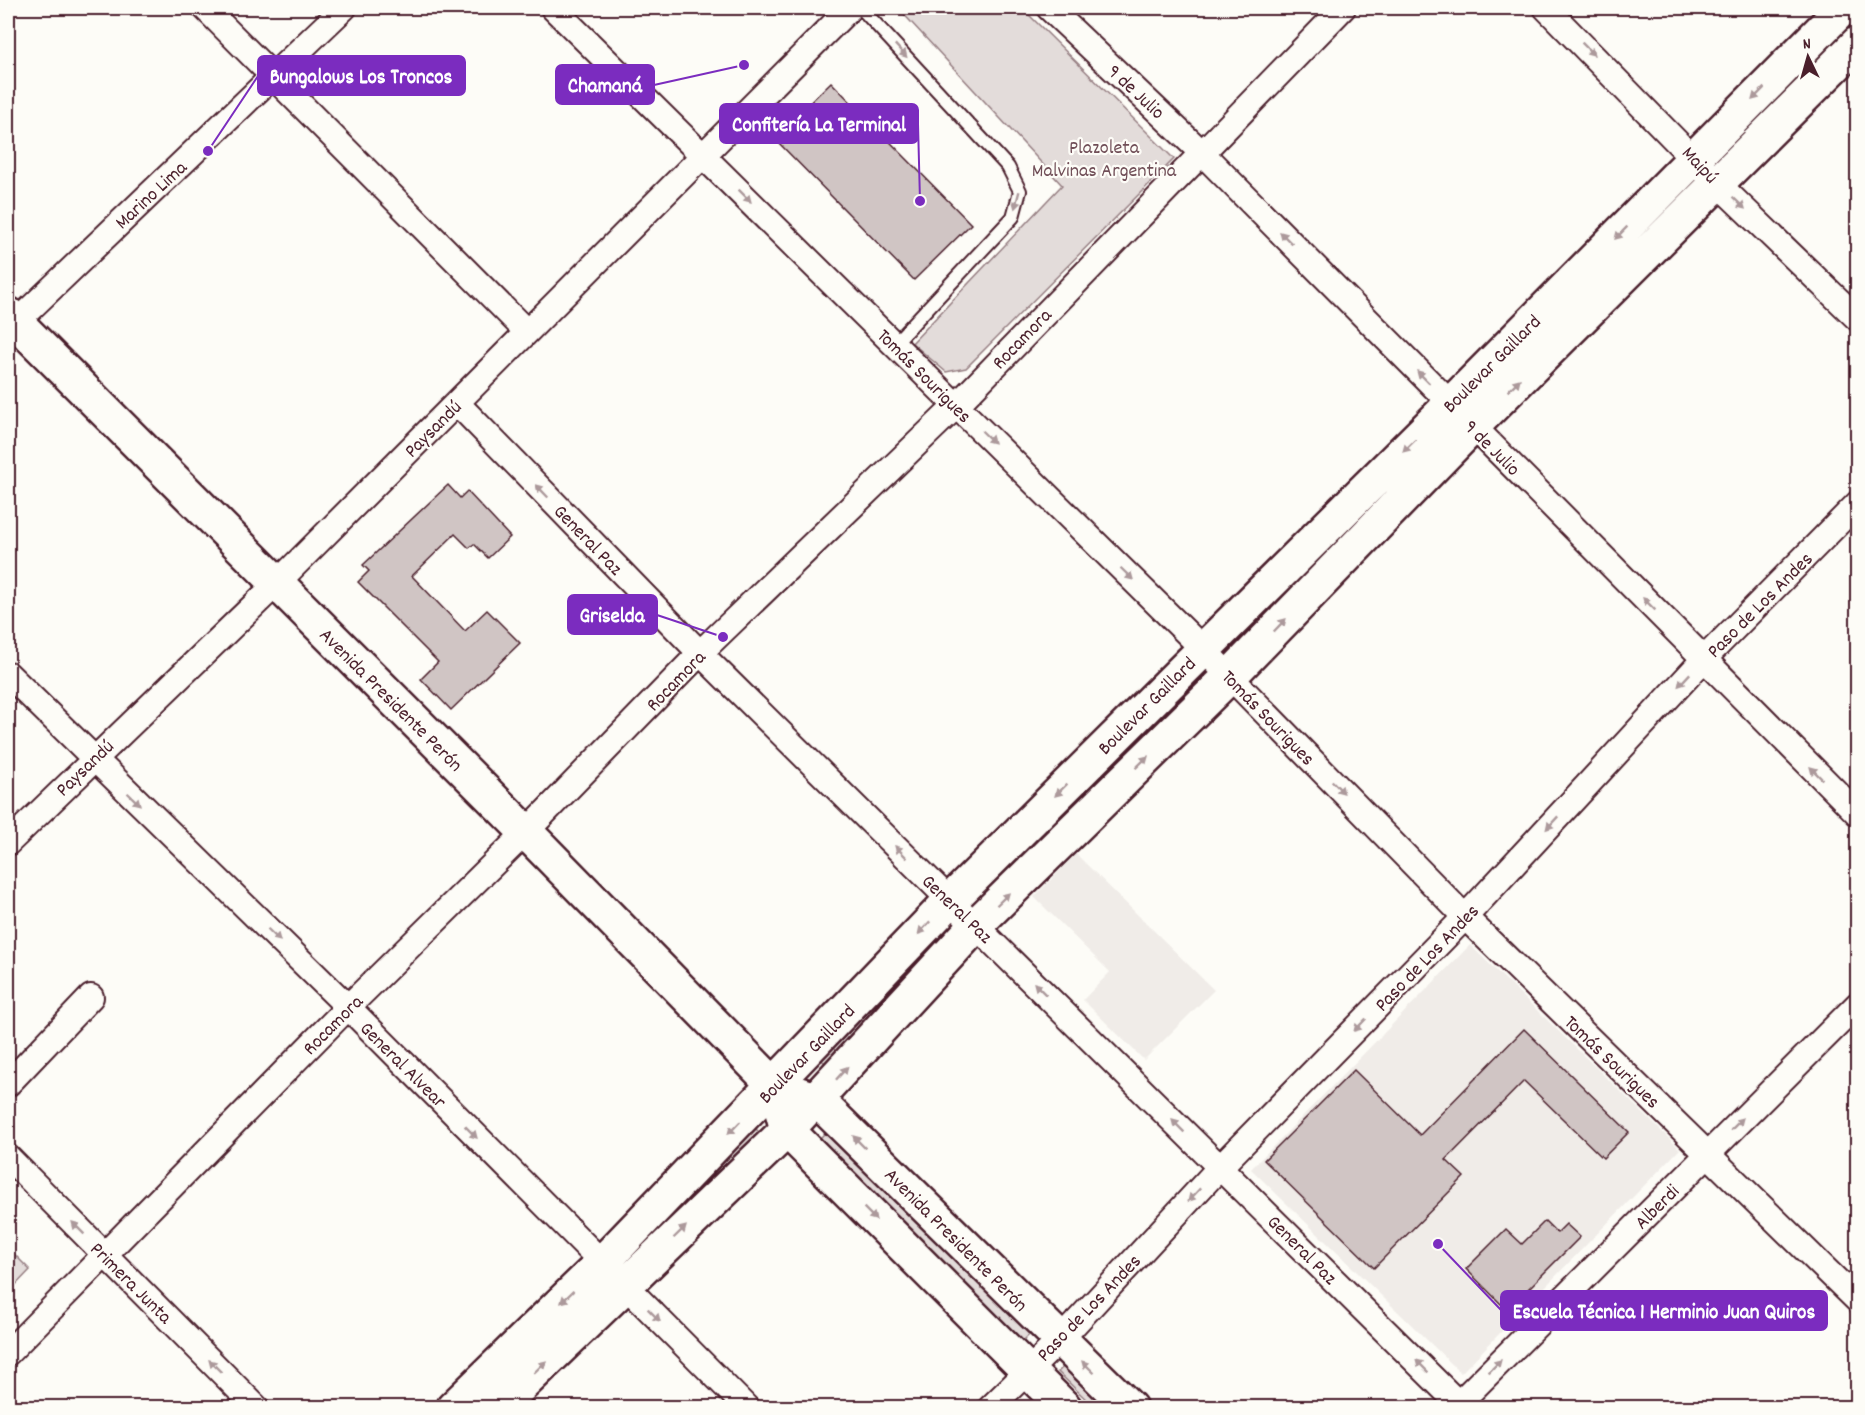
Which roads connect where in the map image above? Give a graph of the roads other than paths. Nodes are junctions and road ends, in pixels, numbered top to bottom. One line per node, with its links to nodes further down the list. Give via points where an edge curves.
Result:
1 (205, 8): 11 (street)
2 (344, 8): 11 (street, Marino Lima)
3 (553, 8): 13 (street, Tomás Sourigues)
4 (850, 8): 13 (street, Paysandú)
5 (861, 8): 18 (lane, one-way to 18, via 1008,167 1020,191 1013,217)
6 (1049, 8): 12 (street, 9 de Julio)
7 (1343, 8): 12 (street, Rocamora)
8 (1546, 8): 14 (street, Maipú, one-way to 14)
9 (1843, 8): 14 (street, Boulevar Gaillard, one-way to 14)
10 (1857, 43): 14 (street, Boulevar Gaillard)
11 (276, 76): 16 (street, Marino Lima); 17 (street)
12 (1200, 151): 20 (street, Rocamora); 21 (street, 9 de Julio, one-way to 12)
13 (703, 155): 17 (street, Paysandú); 18 (street, Tomás Sourigues, one-way to 18)
14 (1706, 170): 15 (street, Maipú, one-way to 15); 21 (street, Boulevar Gaillard)
15 (1857, 319)
16 (10, 322): 23 (street, Avenida Presidente Perón)
17 (526, 331): 19 (street, Paysandú)
18 (894, 344): 20 (street, Tomás Sourigues)
19 (457, 403): 23 (street, Paysandú); 25 (street, General Paz, one-way to 19)
20 (956, 406): 24 (street, Tomás Sourigues, one-way to 24); 25 (street, Rocamora)
21 (1462, 415): 24 (street, Boulevar Gaillard, one-way to 24); 26 (street, 9 de Julio, one-way to 21); 28 (street, Boulevar Gaillard, one-way to 21)
22 (1857, 503): 26 (street, Paso de Los Andes)
23 (276, 584): 29 (street, Paysandú); 31 (street, Avenida Presidente Perón)
24 (1202, 648): 28 (street, Tomás Sourigues); 33 (street, Boulevar Gaillard, one-way to 33)
25 (700, 653): 31 (street, Rocamora); 33 (street, General Paz, one-way to 25)
26 (1704, 659): 30 (street, 9 de Julio, one-way to 26); 34 (street, Paso de Los Andes, one-way to 34)
27 (8, 674): 29 (street, General Alvear)
28 (1229, 677): 34 (street, Tomás Sourigues, one-way to 34); 35 (street, Boulevar Gaillard, one-way to 28)
29 (92, 759): 32 (street, Paysandú); 38 (street, General Alvear, one-way to 38)
30 (1857, 814)
31 (526, 832): 38 (street, Rocamora); 40 (street, Avenida Presidente Perón)
32 (8, 843)
33 (950, 901): 35 (street, General Paz); 40 (street, Boulevar Gaillard, one-way to 40)
34 (1466, 917): 43 (street, Tomás Sourigues); 45 (street, Paso de Los Andes, one-way to 45)
35 (976, 925): 41 (street, Boulevar Gaillard, one-way to 35); 45 (street, General Paz, one-way to 35)
36 (91, 997): 39 (street)
37 (1857, 1004): 43 (street, Alberdi, one-way to 37)
38 (348, 1008): 46 (street, Rocamora); 47 (street, General Alvear, one-way to 47)
39 (8, 1084)
40 (775, 1086): 41 (street, Avenida Presidente Perón); 42 (street, Avenida Presidente Perón); 47 (street, Boulevar Gaillard, one-way to 47)
41 (817, 1100): 42 (street, Boulevar Gaillard); 49 (street, Avenida Presidente Perón, one-way to 41)
42 (787, 1130): 47 (street, Boulevar Gaillard, one-way to 42); 51 (street, Avenida Presidente Perón, one-way to 51)
43 (1708, 1154): 48 (street, Tomás Sourigues); 52 (street, Alberdi, one-way to 43)
44 (8, 1157): 46 (street, Primera Junta, one-way to 44)
45 (1220, 1167): 49 (street, Paso de Los Andes, one-way to 49); 52 (street, General Paz, one-way to 45)
46 (104, 1254): 50 (street, Rocamora); 53 (street, Primera Junta, one-way to 46)
47 (613, 1275): 54 (street, Boulevar Gaillard, one-way to 54); 55 (street, Boulevar Gaillard, one-way to 47); 56 (street, General Alvear, one-way to 56)
48 (1857, 1301)
49 (1060, 1340): 51 (street, Paso de Los Andes); 59 (street, Avenida Presidente Perón, one-way to 49)
50 (8, 1353)
51 (1026, 1370): 57 (street, Paso de Los Andes); 58 (street, Avenida Presidente Perón)
52 (1459, 1406)
53 (257, 1407)
54 (453, 1407)
55 (498, 1407)
56 (747, 1407)
57 (990, 1407)
58 (1065, 1407)
59 (1130, 1407)

